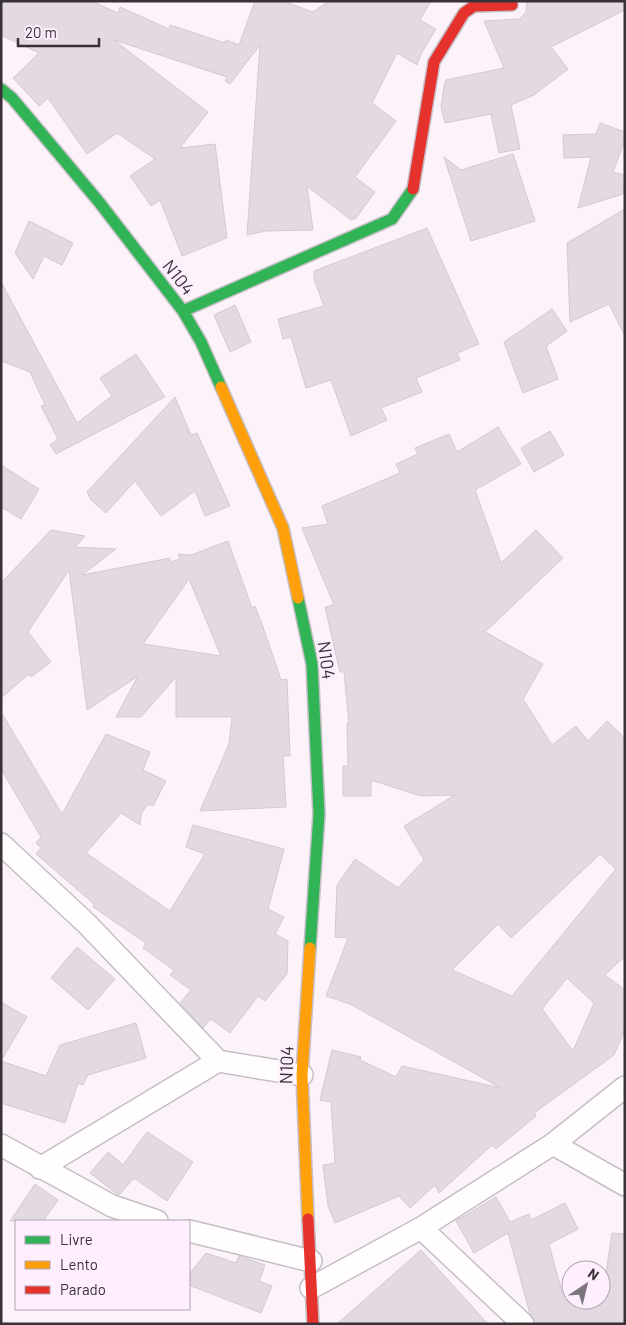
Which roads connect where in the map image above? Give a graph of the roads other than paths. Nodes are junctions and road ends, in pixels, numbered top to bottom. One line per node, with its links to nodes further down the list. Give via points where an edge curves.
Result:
1 (512, 5): 3 (street, via 474,6 464,13 434,62 412,193 392,219)
2 (1, 89): 3 (street, N104 / N104, via 92,195)
3 (183, 311): 6 (street, N104 / N104, via 201,342 283,528 312,664 319,814)
4 (1, 844): 5 (street, via 87,924)
5 (218, 1061): 6 (street); 10 (street)
6 (302, 1075): 15 (street, N104 / N104)
7 (625, 1087): 8 (street)
8 (553, 1144): 11 (street); 13 (street)
9 (1, 1145): 10 (street)
10 (40, 1168): 12 (street, via 112,1206)
11 (625, 1184)
12 (154, 1220)
13 (421, 1228): 16 (street); 18 (street)
14 (190, 1231): 15 (street)
15 (311, 1261): 16 (street, N104 / N104)
16 (311, 1288): 17 (street, N104 / N104)
17 (313, 1324)
18 (523, 1324)

